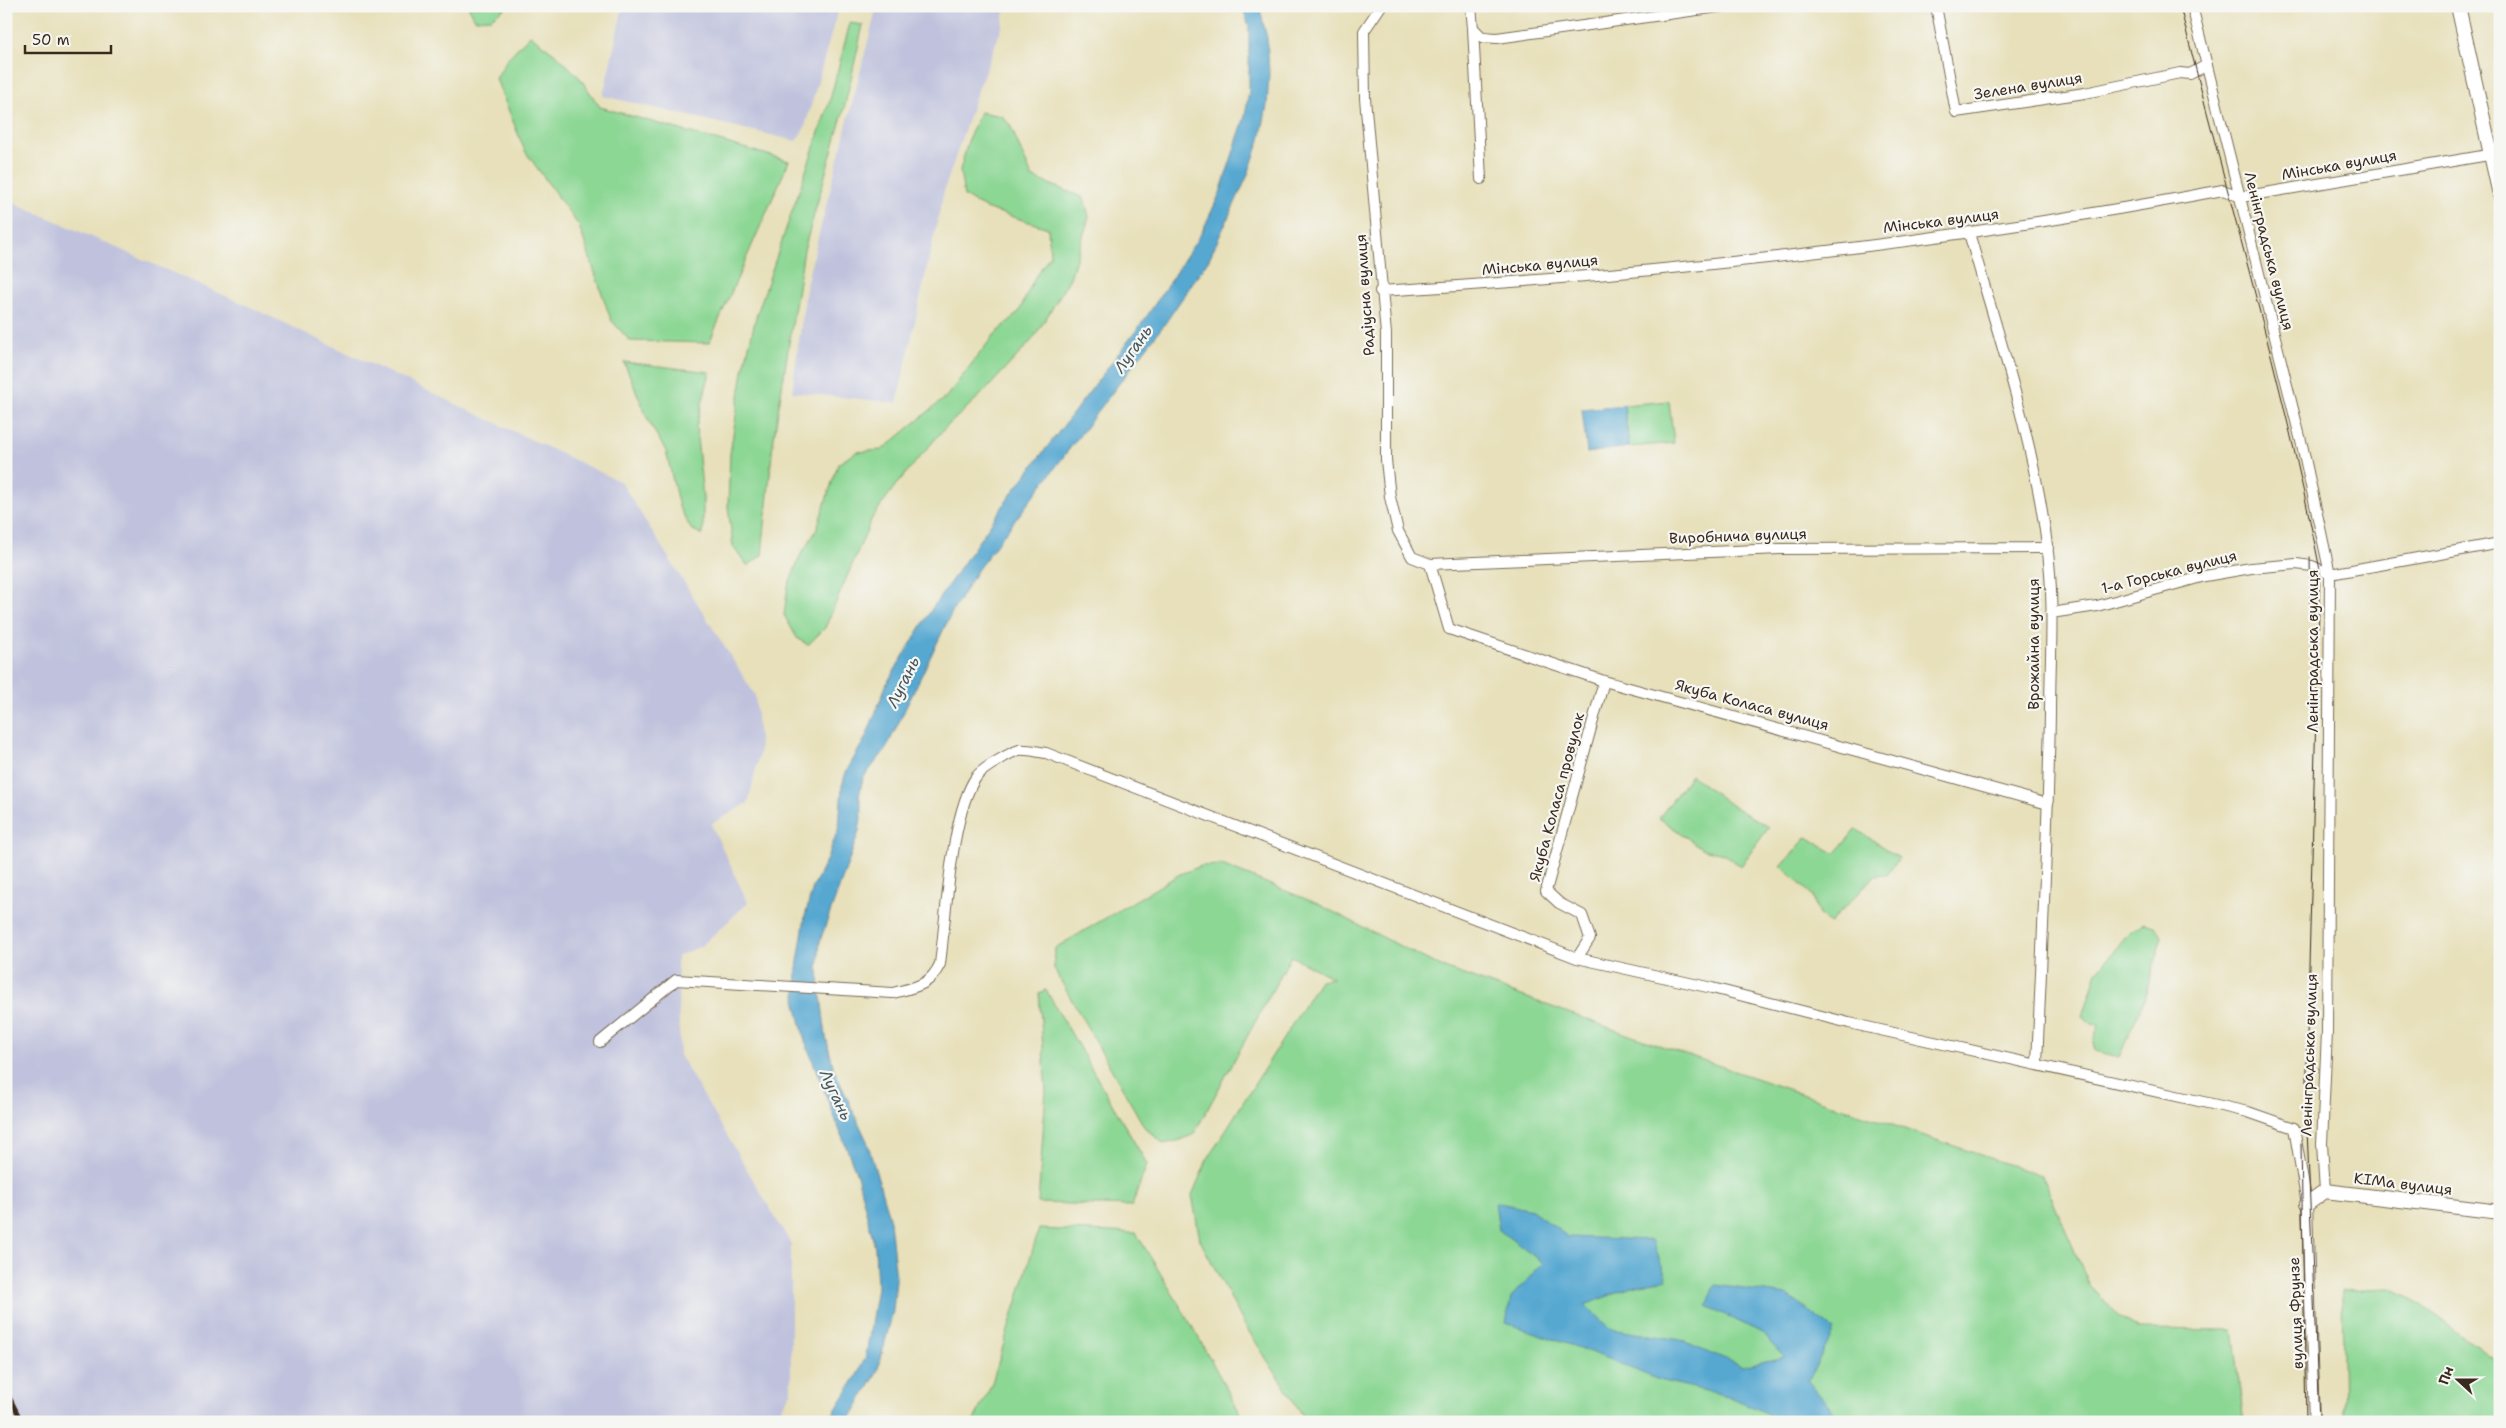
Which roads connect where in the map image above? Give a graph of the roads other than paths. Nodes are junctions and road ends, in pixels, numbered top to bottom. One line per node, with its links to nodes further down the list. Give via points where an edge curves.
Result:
1 (1381, 6): 14 (street, Радіусна вулиця, via 1364,31 1365,98)
2 (1471, 6): 7 (street)
3 (1726, 6): 7 (street, via 1497,38 1482,37)
4 (1936, 6): 8 (street, Зелена вулиця, via 1956,112 2085,93 2180,73 2190,74)
5 (2192, 6): 8 (street, Ленінградська вулиця)
6 (2458, 6): 9 (street)
7 (1473, 28): 10 (street)
8 (2207, 65): 12 (street, Ленінградська вулиця)
9 (2495, 153): 11 (street); 12 (street, Мінська вулиця)
10 (1480, 179)
11 (2500, 195)
12 (2241, 197): 13 (street, Мінська вулиця, via 2223,190); 18 (street, Ленінградська вулиця)
13 (1969, 233): 14 (street, Мінська вулиця, via 1542,281); 16 (street, Врожайна вулиця, via 2042,505)
14 (1380, 291): 17 (street, Радіусна вулиця, via 1386,334 1386,450 1390,497 1398,531 1412,557)
15 (2500, 543): 18 (street)
16 (2048, 548): 17 (street, Виробнича вулиця, via 1780,549); 19 (street, Врожайна вулиця)
17 (1430, 564): 20 (street, Якуба Коласа вулиця, via 1449,629)
18 (2330, 574): 19 (street, 1-а Горська вулиця, via 2312,566 2296,564 2251,568 2205,576 2097,606); 25 (street, Ленінградська вулиця)
19 (2051, 613): 21 (street, Врожайна вулиця)
20 (1604, 680): 21 (street, Якуба Коласа вулиця); 22 (street, Якуба Коласа провулок, via 1546,891 1559,903 1582,915 1590,938)
21 (2048, 804): 24 (street, Врожайна вулиця)
22 (1577, 958): 23 (street, via 1046,753 1019,750 977,775 966,795 956,833 940,964 934,977 919,986 893,993 676,980); 24 (street)
23 (600, 1042)
24 (2038, 1064): 26 (street, вулиця Фрунзе, via 2248,1112 2294,1128)
25 (2324, 1192): 26 (street); 27 (street, КІМа вулиця)
26 (2307, 1204): 28 (street, вулиця Фрунзе)
27 (2500, 1212)
28 (2314, 1422)

